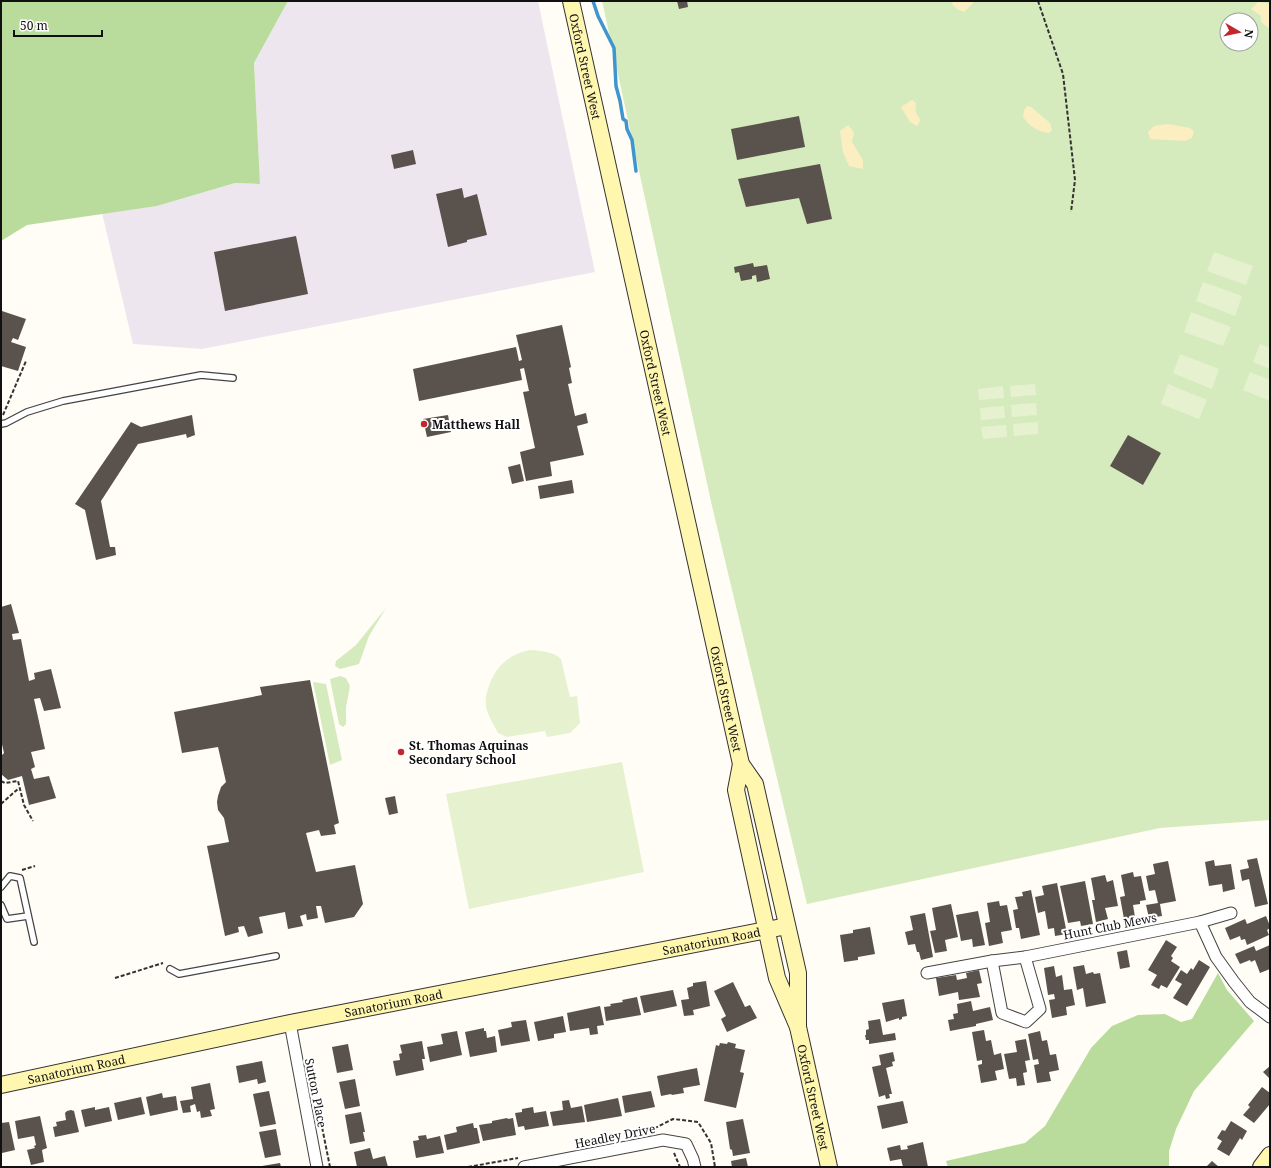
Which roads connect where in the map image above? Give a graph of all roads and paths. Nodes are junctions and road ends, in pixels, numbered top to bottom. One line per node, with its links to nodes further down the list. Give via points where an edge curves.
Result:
1 (571, 1): 8 (main road, Oxford Street West)
2 (1038, 1): 3 (path, via 1063,74 1075,180)
3 (1071, 212)
4 (26, 361): 6 (path)
5 (233, 378): 7 (lane, via 201,374 63,401 27,412)
6 (1, 420)
7 (1, 424)
8 (741, 764): 18 (main road, Oxford Street West, via 755,784); 19 (main road, Oxford Street West, via 736,790)
9 (1, 781): 10 (path, via 18,781)
10 (19, 788): 11 (path); 12 (path, via 24,805)
11 (1, 804)
12 (33, 821)
13 (1, 888): 16 (lane, via 10,876 20,878)
14 (1, 905): 16 (lane, via 7,919)
15 (1231, 913): 17 (street, Hunt Club Mews)
16 (28, 916): 20 (lane)
17 (1200, 922): 22 (street, Hunt Club Mews); 28 (street, via 1216,957 1234,982 1250,1002)
18 (787, 926): 19 (main road, Sanatorium Road); 30 (main road, Oxford Street West, via 798,973)
19 (767, 930): 29 (main road, Sanatorium Road); 30 (main road, Oxford Street West, via 777,978)
20 (34, 942)
21 (276, 956): 25 (lane, via 179,974)
22 (1025, 956): 24 (street, Hunt Club Mews); 24 (street, via 1040,1009 1026,1022 1002,1013)
23 (168, 961): 27 (path)
24 (992, 961): 26 (street, Hunt Club Mews)
25 (170, 969)
26 (927, 973)
27 (115, 978)
28 (1270, 1017)
29 (290, 1023): 31 (main road, Sanatorium Road); 33 (street, Sutton Place)
30 (798, 1027): 36 (main road, Oxford Street West)
31 (1, 1085)
32 (1270, 1155): 37 (main road)
33 (317, 1167)
34 (524, 1167): 35 (street, Headley Drive, via 663,1140 686,1144)
35 (695, 1167)
36 (829, 1167)
37 (1261, 1167)

